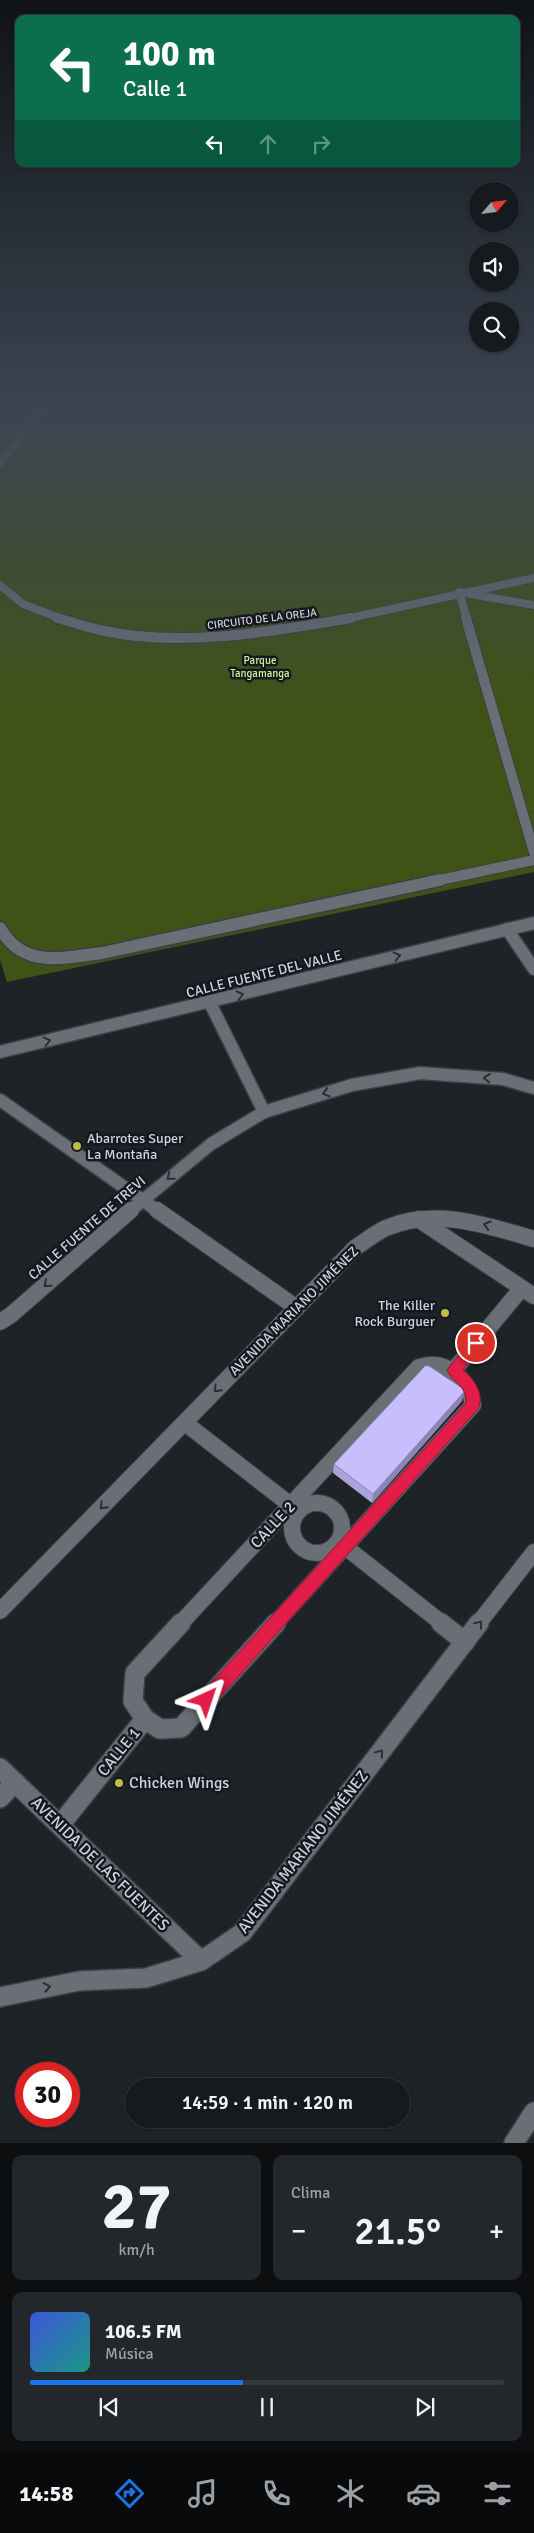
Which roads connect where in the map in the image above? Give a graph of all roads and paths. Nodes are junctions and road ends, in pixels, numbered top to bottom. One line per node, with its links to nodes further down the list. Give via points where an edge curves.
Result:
1 (534, 578): 3 (street, CIRCUITO DE LA OREJA)
2 (0, 585): 3 (street, CIRCUITO DE LA OREJA, via 6,593 35,610 73,625 113,634 158,638 214,637 314,626)
3 (458, 592): 4 (street); 5 (street)
4 (534, 605)
5 (534, 852)
6 (534, 860): 8 (street, via 102,953 47,959 22,954 4,938)
7 (534, 923): 9 (street, CALLE FUENTE DEL VALLE)
8 (0, 928)
9 (507, 929): 10 (street); 11 (street, CALLE FUENTE DEL VALLE, one-way to 9)
10 (534, 969)
11 (210, 1003): 12 (street, CALLE FUENTE DEL VALLE, one-way to 11); 15 (street)
12 (0, 1052)
13 (534, 1088): 15 (street, CALLE FUENTE DE TREVI, one-way to 15, via 503,1079 420,1073 352,1086)
14 (0, 1100): 16 (street)
15 (264, 1112): 16 (street, CALLE FUENTE DE TREVI, one-way to 16, via 211,1144)
16 (142, 1200): 20 (street); 21 (street, CALLE FUENTE DE TREVI, one-way to 21)
17 (418, 1219): 18 (street, AVENIDA MARIANO JIMÉNEZ, one-way to 17, via 472,1220); 19 (street); 20 (street, AVENIDA MARIANO JIMÉNEZ, via 386,1228 356,1247)
18 (534, 1239)
19 (527, 1292): 22 (street)
20 (297, 1308): 23 (street, AVENIDA MARIANO JIMÉNEZ, one-way to 23)
21 (0, 1322)
22 (454, 1370): 24 (street, CALLE 2, via 428,1364 419,1368); 25 (street, CALLE 1, via 467,1382 473,1394 473,1405)
23 (185, 1423): 24 (street); 27 (street, AVENIDA MARIANO JIMÉNEZ, one-way to 27)
24 (295, 1508): 25 (street, via 322,1504 336,1512 343,1527); 25 (street, via 292,1532 301,1546 317,1552); 29 (street, CALLE 2, via 135,1673 133,1701)
25 (342, 1544): 28 (street); 29 (street, CALLE 1, via 181,1728 160,1729)
26 (534, 1552): 28 (street, AVENIDA MARIANO JIMÉNEZ, one-way to 26)
27 (0, 1611)
28 (466, 1642): 34 (street, AVENIDA MARIANO JIMÉNEZ, one-way to 28, via 242,1933)
29 (145, 1719): 33 (street, CALLE 1)
30 (0, 1768): 31 (street, AVENIDA DE LAS FUENTES)
31 (15, 1782): 32 (street); 33 (street, AVENIDA DE LAS FUENTES)
32 (0, 1798)
33 (60, 1825): 34 (street, AVENIDA DE LAS FUENTES)
34 (201, 1961): 35 (street, AVENIDA MARIANO JIMÉNEZ, one-way to 34, via 79,1981 146,1978)
35 (0, 1997)
36 (534, 2112): 37 (street)
37 (514, 2143)

